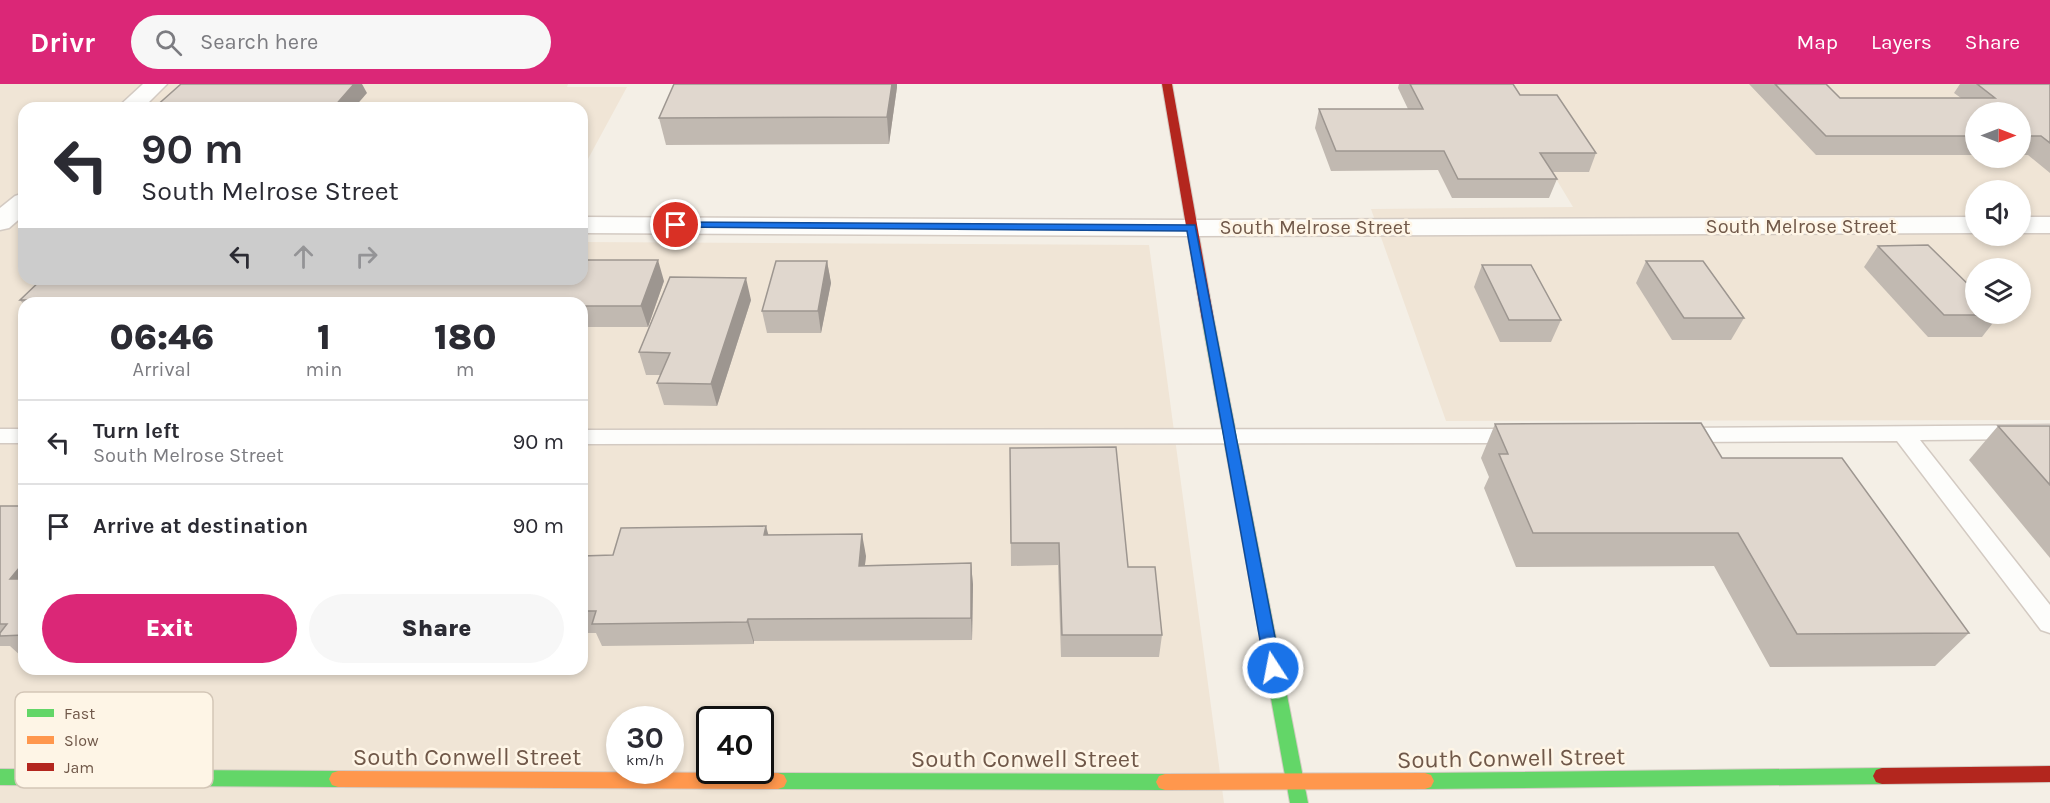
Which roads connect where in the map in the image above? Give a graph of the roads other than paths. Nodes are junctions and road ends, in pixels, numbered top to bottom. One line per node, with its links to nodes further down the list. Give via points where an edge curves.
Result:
1 (156, 84): 3 (street)
2 (1167, 84): 11 (street)
3 (136, 102)
4 (18, 206): 5 (street)
5 (0, 222): 6 (street)
6 (18, 222)
7 (588, 225): 11 (street, South Melrose Street)
8 (1965, 225): 11 (street, South Melrose Street)
9 (2031, 225): 10 (street)
10 (2050, 225)
11 (1191, 228): 19 (street)
12 (2050, 432): 13 (lane)
13 (1903, 433): 14 (lane); 20 (lane)
14 (1657, 435)
15 (0, 436): 16 (lane)
16 (18, 436)
17 (1539, 436): 19 (lane)
18 (588, 437): 19 (lane)
19 (1229, 438): 25 (street)
20 (2050, 623)
21 (2050, 774): 25 (street, South Conwell Street)
22 (0, 777): 23 (street, South Conwell Street)
23 (15, 777)
24 (213, 778): 25 (street, South Conwell Street)
25 (1295, 783): 26 (street)
26 (1299, 803)

